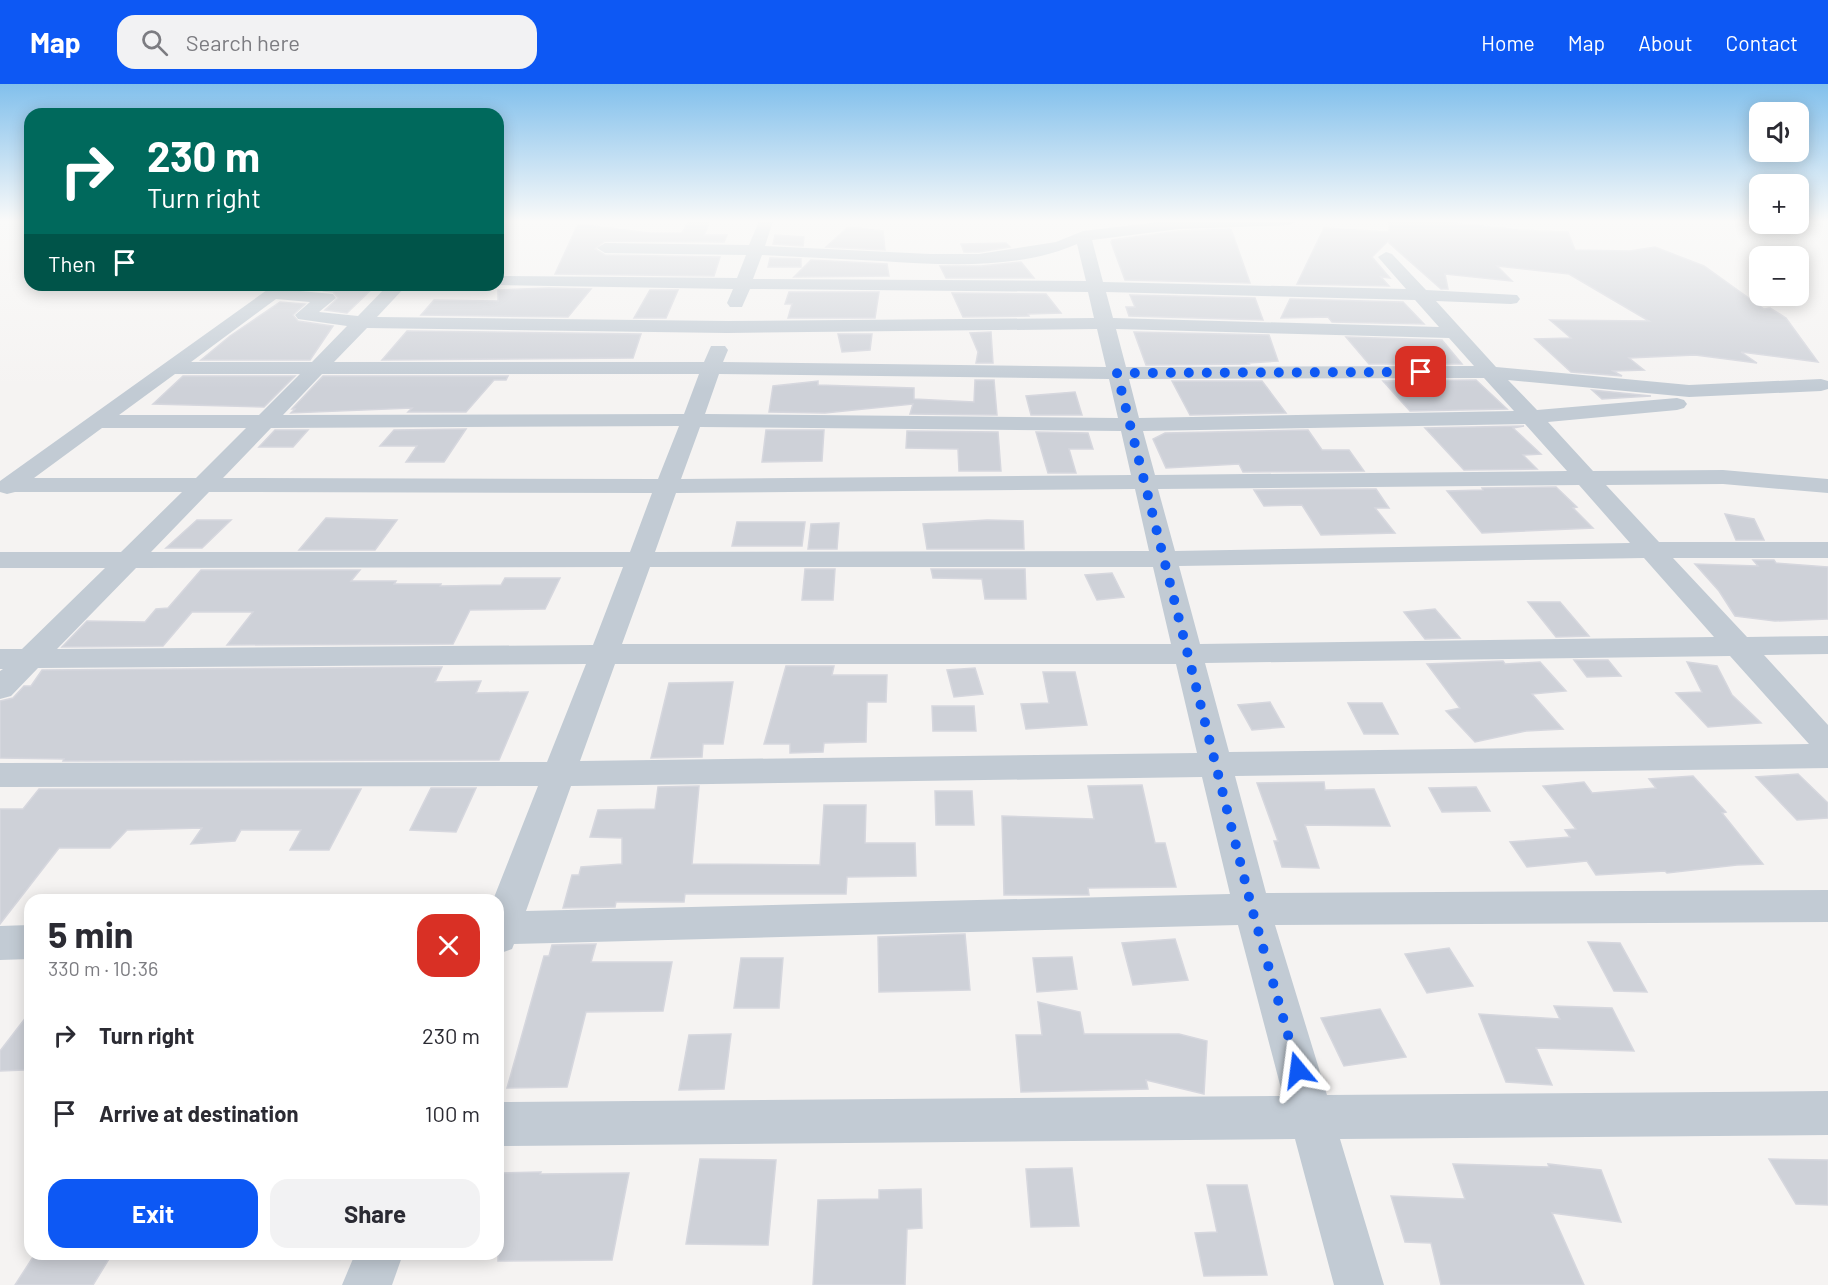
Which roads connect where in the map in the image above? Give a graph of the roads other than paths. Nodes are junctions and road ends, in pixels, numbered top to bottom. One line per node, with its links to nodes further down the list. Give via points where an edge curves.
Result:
1 (746, 277): 5 (street)
2 (1093, 277): 6 (street)
3 (1405, 277): 10 (street)
4 (504, 281): 5 (street)
5 (743, 285): 6 (street); 14 (street)
6 (1095, 287): 10 (street); 13 (street)
7 (278, 291): 16 (street)
8 (285, 291): 12 (street, via 327,298 304,315)
9 (392, 291): 12 (street)
10 (1422, 296): 11 (street); 15 (street)
11 (1511, 299)
12 (363, 322): 14 (street); 17 (street)
13 (1104, 323): 14 (street); 15 (street); 20 (street)
14 (727, 327): 18 (street)
15 (1455, 333): 19 (street)
16 (171, 368): 17 (street); 26 (street)
17 (318, 368): 18 (street); 25 (street)
18 (712, 368): 20 (street); 24 (street)
19 (1491, 372): 20 (street); 22 (street); 23 (street)
20 (1117, 373): 27 (street)
21 (1821, 385): 22 (street)
22 (1689, 392): 23 (street, via 1681,404)
23 (1531, 417): 27 (street); 28 (street)
24 (692, 420): 25 (street); 27 (street); 31 (street)
25 (266, 421): 26 (street); 30 (street)
26 (96, 422): 33 (street)
27 (1130, 425): 29 (street)
28 (1585, 477): 29 (street); 32 (street, via 1723,477); 34 (street)
29 (1145, 483): 31 (street); 36 (street)
30 (203, 485): 31 (street); 33 (street); 38 (street)
31 (668, 486): 39 (street)
32 (1828, 486)
33 (5, 489)
34 (1652, 550): 35 (street); 36 (street); 40 (street)
35 (1828, 550)
36 (1164, 559): 39 (street); 43 (street)
37 (0, 560): 38 (street)
38 (129, 560): 39 (street); 45 (street)
39 (639, 561): 42 (street)
40 (1737, 645): 41 (street); 43 (street); 47 (street)
41 (1828, 645)
42 (604, 654): 43 (street); 45 (street); 50 (street)
43 (1188, 654): 49 (street)
44 (0, 658): 45 (street)
45 (32, 658): 46 (street)
46 (0, 688)
47 (1828, 745)
48 (1828, 756): 49 (street)
49 (1215, 763): 50 (street); 53 (street)
50 (559, 774): 51 (street); 54 (street)
51 (0, 775)
52 (1828, 906): 53 (street)
53 (1252, 909): 55 (street); 59 (street)
54 (504, 918)
55 (504, 931)
56 (24, 942): 57 (street)
57 (0, 943)
58 (1828, 1113): 59 (street)
59 (1311, 1116): 60 (street); 63 (street)
60 (504, 1124)
61 (377, 1260): 62 (street)
62 (367, 1285)
63 (1359, 1285)

